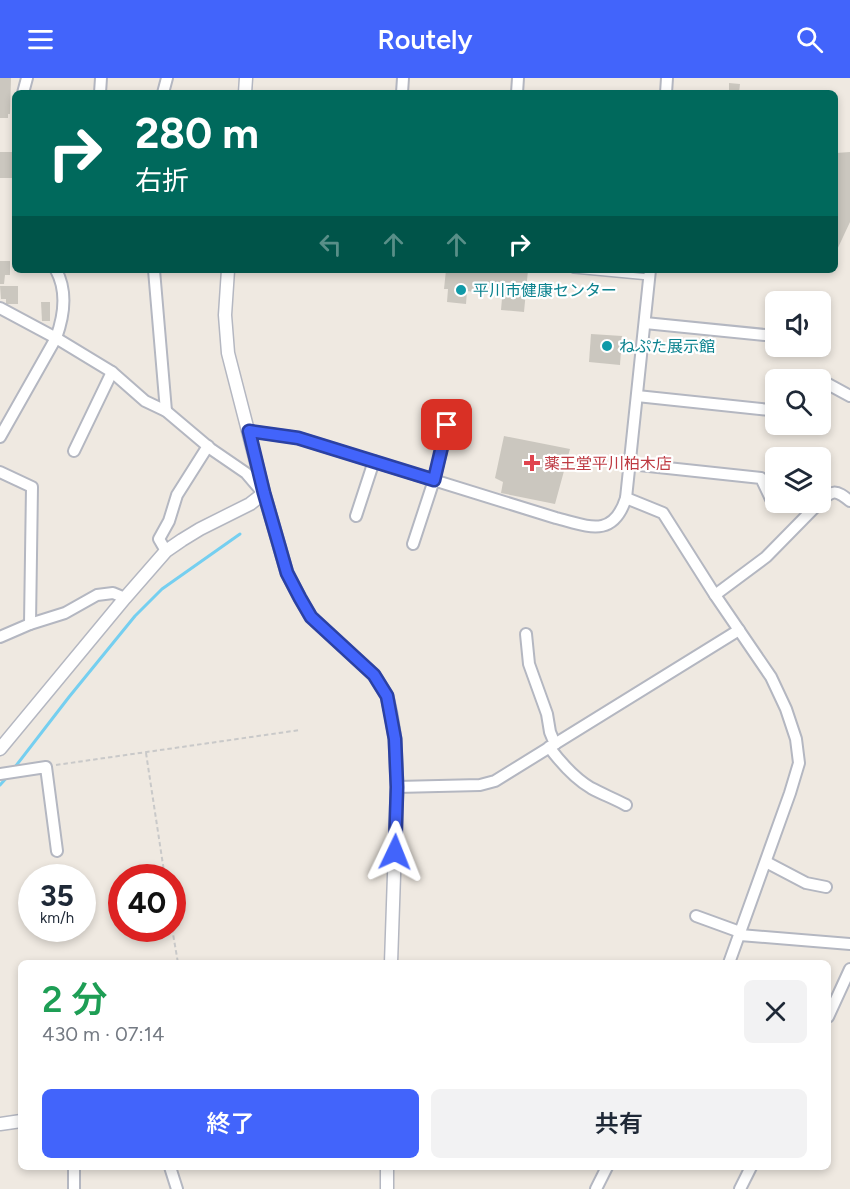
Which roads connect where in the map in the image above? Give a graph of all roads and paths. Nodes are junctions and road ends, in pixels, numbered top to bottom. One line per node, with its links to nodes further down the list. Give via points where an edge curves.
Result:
1 (58, 273): 9 (street, via 64,308)
2 (154, 273): 16 (street)
3 (228, 273): 17 (street, via 228,353)
4 (630, 273): 5 (lane)
5 (649, 274): 7 (street)
6 (0, 308): 9 (street)
7 (645, 323): 8 (street); 12 (street)
8 (765, 335)
9 (56, 338): 10 (street); 18 (street)
10 (112, 372): 16 (street, via 146,401); 20 (street)
11 (831, 386): 13 (street)
12 (637, 396): 15 (street); 22 (street)
13 (850, 396)
14 (452, 406): 24 (street)
15 (765, 409)
16 (166, 411): 19 (street)
17 (249, 431): 21 (street, via 298,438); 26 (street)
18 (0, 436)
19 (208, 446): 26 (street, via 246,473); 33 (street, via 177,495 159,539)
20 (74, 451)
21 (374, 461): 24 (street); 31 (street)
22 (630, 464): 25 (street, via 761,478); 28 (street)
23 (0, 472): 36 (street, via 32,487)
24 (434, 480): 28 (street, via 595,527 609,524 622,510); 32 (street)
25 (765, 486)
26 (264, 493): 33 (street); 46 (street, via 287,573 311,617 374,675 387,696 395,739)
27 (831, 493): 29 (street, via 840,493)
28 (626, 498): 34 (street, via 663,513)
29 (850, 501)
30 (809, 513): 34 (street, via 766,557)
31 (356, 516)
32 (412, 544)
33 (166, 551): 35 (street)
34 (715, 594): 37 (street)
35 (125, 598): 36 (street, via 113,593 97,595 65,613); 42 (street)
36 (30, 624): 39 (street)
37 (739, 630): 41 (street); 49 (street, via 771,677 786,709 799,763)
38 (526, 634): 41 (street, via 529,664 547,714)
39 (0, 637)
40 (300, 730): 43 (path)
41 (552, 745): 46 (street, via 488,783); 47 (street, via 561,762 582,781)
42 (0, 749)
43 (146, 752): 44 (path); 50 (path)
44 (46, 767): 45 (street); 48 (street)
45 (0, 774)
46 (397, 787): 57 (street)
47 (626, 805)
48 (57, 851)
49 (766, 862): 51 (street, via 806,883); 53 (street)
50 (163, 864)
51 (825, 887)
52 (696, 916): 53 (street)
53 (740, 933): 55 (street); 58 (street)
54 (174, 942): 56 (path)
55 (850, 944)
56 (177, 960)
57 (391, 960)
58 (730, 960)
59 (850, 969): 60 (street)
60 (831, 1010)
61 (18, 1121): 62 (street)
62 (0, 1124)
63 (74, 1170): 68 (street)
64 (171, 1170): 69 (street)
65 (387, 1170): 70 (street)
66 (606, 1170): 71 (street)
67 (750, 1170): 72 (street)
68 (74, 1189)
69 (177, 1189)
70 (387, 1189)
71 (596, 1189)
72 (740, 1189)

